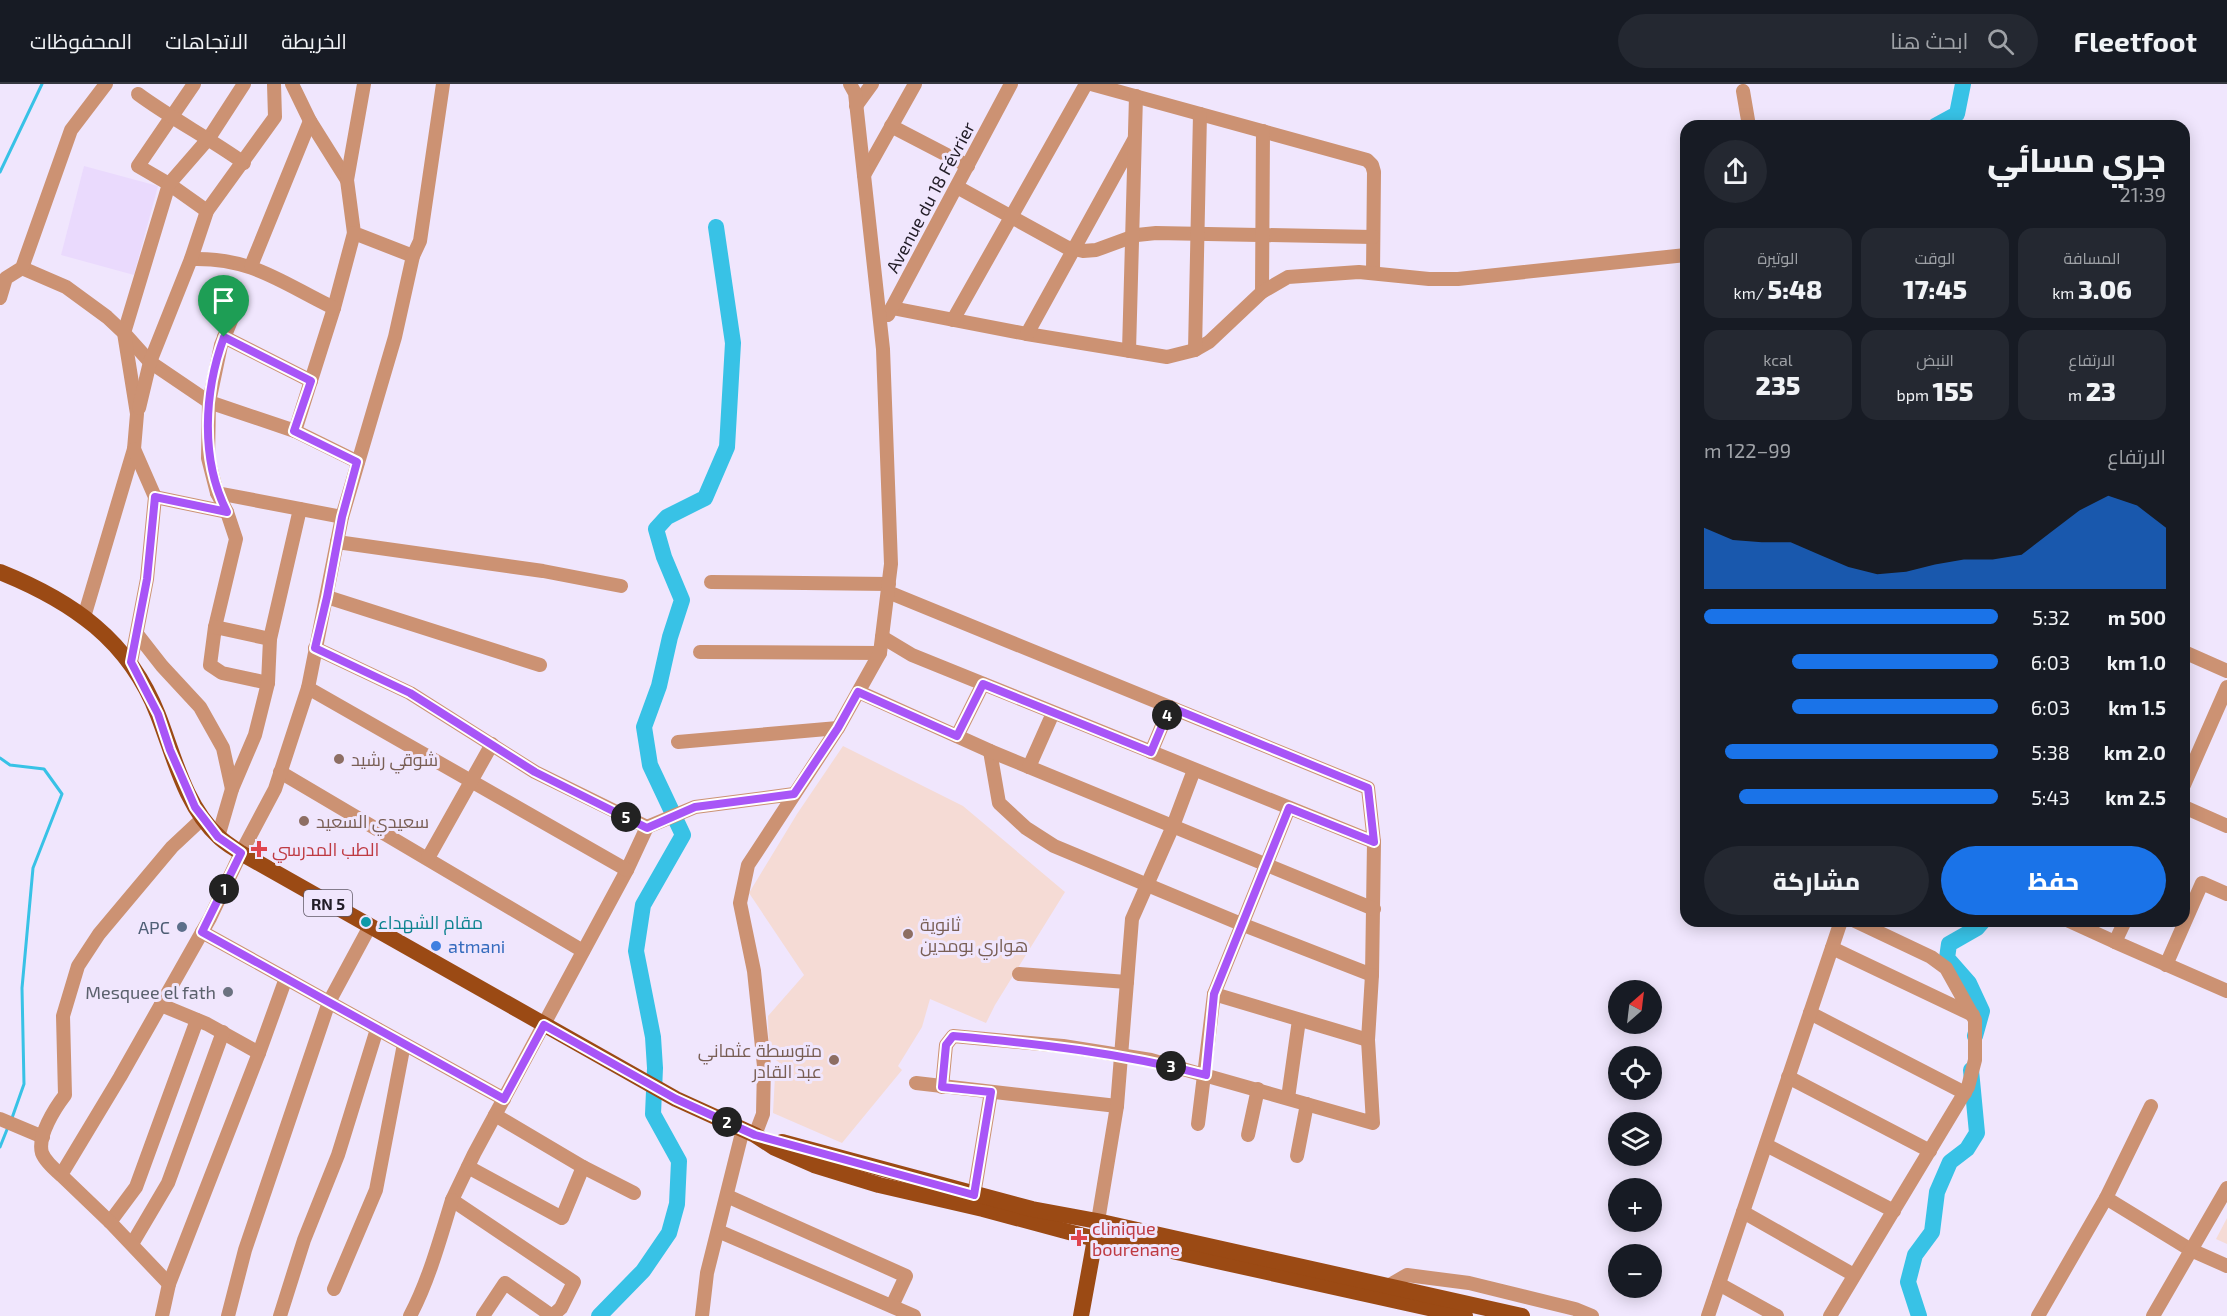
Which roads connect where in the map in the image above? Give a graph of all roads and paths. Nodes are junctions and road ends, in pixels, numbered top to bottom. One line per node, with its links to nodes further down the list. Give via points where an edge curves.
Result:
1 (106, 84): 44 (street, via 71,130)
2 (194, 84): 19 (street)
3 (274, 84): 26 (street, via 275,117)
4 (292, 84): 20 (street)
5 (364, 84): 29 (street)
6 (444, 84): 40 (street, via 420,241)
7 (850, 84): 17 (street)
8 (872, 84): 17 (street)
9 (915, 84): 22 (street)
10 (1011, 84): 27 (street, Avenue du 18 Février)
11 (1086, 84): 33 (street)
12 (1091, 84): 16 (street)
13 (239, 86): 24 (street)
14 (1743, 91): 21 (street)
15 (138, 94): 19 (street)
16 (1136, 96): 18 (street); 25 (street)
17 (856, 106): 28 (street)
18 (1200, 114): 23 (street); 35 (street)
19 (171, 118): 24 (street); 30 (street, via 138,166)
20 (310, 120): 29 (street); 43 (street)
21 (1748, 120)
22 (891, 126): 27 (street); 28 (street)
23 (1263, 131): 36 (street); 38 (street, via 1370,162 1374,172)
24 (209, 138): 26 (street); 30 (street)
25 (1135, 138): 37 (street); 39 (street)
26 (244, 163): 32 (street)
27 (968, 166): 31 (street, Avenue du 18 Février)
28 (864, 175): 52 (street)
29 (347, 180): 34 (street)
30 (169, 184): 32 (street); 53 (street)
31 (957, 186): 33 (street); 49 (street, Avenue du 18 Février)
32 (207, 211): 42 (street)
33 (1011, 216): 39 (street); 51 (street)
34 (354, 233): 40 (street); 48 (street)
35 (1198, 234): 36 (street); 37 (street, via 1146,233); 56 (street)
36 (1262, 235): 38 (street); 46 (street)
37 (1132, 237): 39 (street, via 1096,250); 57 (street)
38 (1373, 237): 45 (street)
39 (1073, 249): 54 (street)
40 (413, 256): 64 (street, via 396,337)
41 (1680, 256): 45 (street, via 1458,279)
42 (191, 259): 43 (street, via 212,258); 58 (street)
43 (251, 266): 48 (street)
44 (22, 268): 47 (street, via 6,278); 53 (street, via 66,287)
45 (1373, 272): 46 (street, via 1288,277)
46 (1262, 292): 56 (street, via 1209,342)
47 (0, 298)
48 (334, 308): 59 (street)
49 (892, 308): 51 (street); 52 (street, Avenue du 18 Février)
50 (232, 318): 55 (street)
51 (953, 320): 54 (street)
52 (881, 327): 74 (street, via 891,552)
53 (124, 333): 58 (street); 61 (street)
54 (1027, 334): 57 (street)
55 (224, 337): 59 (street); 60 (street)
56 (1195, 350): 57 (street, via 1167,357)
57 (1129, 351)
58 (150, 362): 60 (street); 61 (street)
59 (311, 381): 62 (street)
60 (209, 402): 62 (street); 65 (street, via 208,458)
61 (137, 414): 63 (street)
62 (294, 431): 64 (street)
63 (134, 449): 66 (street); 76 (street)
64 (357, 462): 69 (street)
65 (217, 492): 67 (street); 68 (street)
66 (155, 497): 68 (street); 78 (street)
67 (300, 509): 69 (street); 80 (street)
68 (227, 512): 77 (street, via 236,539)
69 (342, 517): 70 (street)
70 (337, 542): 73 (street); 75 (street)
71 (0, 572): 76 (main road, RN 5, via 29,584)
72 (711, 582): 74 (street)
73 (621, 586)
74 (888, 588): 79 (street); 93 (street)
75 (327, 597): 81 (street); 86 (street)
76 (84, 617): 85 (main road, RN 5, via 105,632)
77 (215, 627): 80 (street); 88 (street, via 210,665 222,673)
78 (137, 634): 85 (street); 106 (street, via 200,706 223,748)
79 (882, 637): 83 (street); 89 (street, via 912,655)
80 (270, 639): 88 (street)
81 (315, 648): 91 (street); 98 (street, via 410,693)
82 (700, 652): 83 (street)
83 (880, 653): 92 (street)
84 (2190, 655): 87 (street)
85 (131, 662): 110 (main road, RN 5, via 158,714 184,784)
86 (540, 665)
87 (2227, 671)
88 (268, 683): 106 (street, via 255,735)
89 (983, 684): 94 (street); 96 (street)
90 (2227, 687): 103 (street)
91 (308, 688): 104 (street); 105 (street)
92 (858, 692): 95 (street); 96 (street)
93 (1170, 707): 100 (street); 115 (street, via 1368,788)
94 (1053, 713): 100 (street); 101 (street)
95 (838, 728): 97 (street); 107 (street)
96 (957, 736): 99 (street)
97 (678, 742)
98 (492, 744): 105 (street); 113 (street, via 535,772)
99 (990, 751): 101 (street); 120 (street, via 999,803 1026,828 1053,846)
100 (1151, 752): 102 (street)
101 (1029, 767): 111 (street)
102 (1194, 770): 108 (street); 111 (street)
103 (2190, 771)
104 (280, 772): 116 (street); 117 (street)
105 (471, 780): 117 (street); 119 (street)
106 (232, 789): 114 (street)
107 (794, 794): 113 (street, via 695,807); 170 (street, via 748,865 740,903 754,971 764,1066 763,1114)
108 (1289, 808): 115 (street); 118 (street)
109 (2190, 810): 112 (street)
110 (204, 818): 114 (main road, RN 5); 172 (street, via 172,847 99,934 78,966 63,1016 65,1095)
111 (1173, 826): 118 (street); 120 (street)
112 (2227, 826)
113 (647, 828): 119 (street)
114 (218, 837): 116 (main road, RN 5)
115 (1374, 842): 122 (street)
116 (241, 853): 125 (main road, RN 5); 131 (street)
117 (428, 858): 134 (street)
118 (1266, 864): 122 (street); 124 (street)
119 (627, 870): 134 (street)
120 (1146, 885): 124 (street); 139 (street, via 1132,919)
121 (2227, 894): 123 (street, via 2202,883)
122 (1374, 909): 137 (street)
123 (2190, 910)
124 (1241, 924): 137 (street); 141 (street)
125 (370, 926): 142 (street); 148 (main road, RN 5)
126 (1839, 927): 133 (street)
127 (1868, 927): 145 (street, via 1946,968)
128 (2082, 927): 132 (street)
129 (2122, 927): 132 (street)
130 (2182, 927): 135 (street)
131 (202, 932): 138 (street); 143 (street)
132 (2115, 942): 135 (street)
133 (1832, 948): 144 (street); 145 (street)
134 (583, 951): 148 (street)
135 (2166, 964): 140 (street)
136 (1019, 974): 139 (street)
137 (1372, 975): 151 (street)
138 (286, 978): 142 (street); 153 (street)
139 (1127, 981): 154 (street)
140 (2227, 991)
141 (1214, 994): 147 (street); 155 (street)
142 (329, 1002): 149 (street); 201 (street, via 245,1250)
143 (160, 1005): 146 (street); 178 (street)
144 (1810, 1013): 156 (street); 161 (street)
145 (1972, 1015): 161 (street, via 1975,1060)
146 (197, 1020): 150 (street); 188 (street, via 136,1187)
147 (1299, 1020): 151 (street); 162 (street)
148 (544, 1025): 163 (street); 170 (main road, RN 5, via 676,1099)
149 (377, 1029): 152 (street); 202 (street, via 339,1155 304,1240)
150 (223, 1032): 153 (street); 191 (street, via 168,1184)
151 (1368, 1040): 164 (street, via 1373,1123)
152 (404, 1044): 163 (street); 198 (street, via 376,1190)
153 (259, 1053): 195 (street)
154 (1121, 1056): 155 (street); 158 (street, via 1063,1046 953,1036 946,1045); 165 (street)
155 (1206, 1075): 159 (street); 169 (street)
156 (1788, 1077): 173 (street); 174 (street)
157 (916, 1083): 158 (street)
158 (942, 1087): 160 (street)
159 (1258, 1089): 162 (street); 171 (street)
160 (991, 1092): 165 (street); 181 (street)
161 (1965, 1093): 174 (street)
162 (1288, 1098): 164 (street)
163 (504, 1099): 167 (street)
164 (1307, 1104): 175 (street)
165 (1117, 1106): 187 (street)
166 (2151, 1106): 183 (street)
167 (495, 1115): 176 (street); 177 (street)
168 (0, 1119): 172 (street)
169 (1198, 1124)
170 (749, 1132): 181 (main road, RN 5); 182 (street); 190 (main road, RN 5, via 775,1148 824,1168)
171 (1248, 1135)
172 (43, 1137): 178 (street, via 42,1155)
173 (1766, 1145): 185 (street); 186 (street)
174 (1930, 1151): 185 (street)
175 (1297, 1156)
176 (468, 1167): 177 (street, via 562,1218); 184 (street)
177 (583, 1167): 180 (street)
178 (61, 1175): 188 (street)
179 (2227, 1188): 192 (street)
180 (634, 1193)
181 (974, 1195): 187 (main road, RN 5)
182 (727, 1196): 189 (street); 199 (street, via 906,1276)
183 (2106, 1198): 192 (street); 214 (street)
184 (452, 1200): 203 (street); 204 (street, via 574,1282 561,1308 552,1316 505,1283)
185 (1893, 1211): 194 (street)
186 (1743, 1212): 194 (street); 196 (street)
187 (1097, 1221): 190 (street); 197 (main road, RN 5)
188 (110, 1222): 191 (street)
189 (718, 1231): 199 (street); 205 (street, via 707,1273)
190 (1095, 1239): 207 (main road); 208 (main road, RN 5, via 1145,1245)
191 (132, 1244): 195 (street)
192 (2191, 1250): 193 (street); 215 (street)
193 (2227, 1266)
194 (1854, 1275): 213 (street)
195 (169, 1284): 200 (street)
196 (1719, 1284): 211 (street); 212 (street)
197 (1388, 1286): 209 (main road, RN 5); 210 (street, via 1407,1275 1469,1283)
198 (334, 1289)
199 (892, 1306): 206 (street)
200 (162, 1316)
201 (228, 1316)
202 (280, 1316)
203 (411, 1316)
204 (483, 1316)
205 (702, 1316)
206 (914, 1316)
207 (1081, 1316)
208 (1465, 1316)
209 (1522, 1316)
210 (1592, 1316)
211 (1708, 1316)
212 (1777, 1316)
213 (1830, 1316)
214 (2038, 1316)
215 (2153, 1316)

